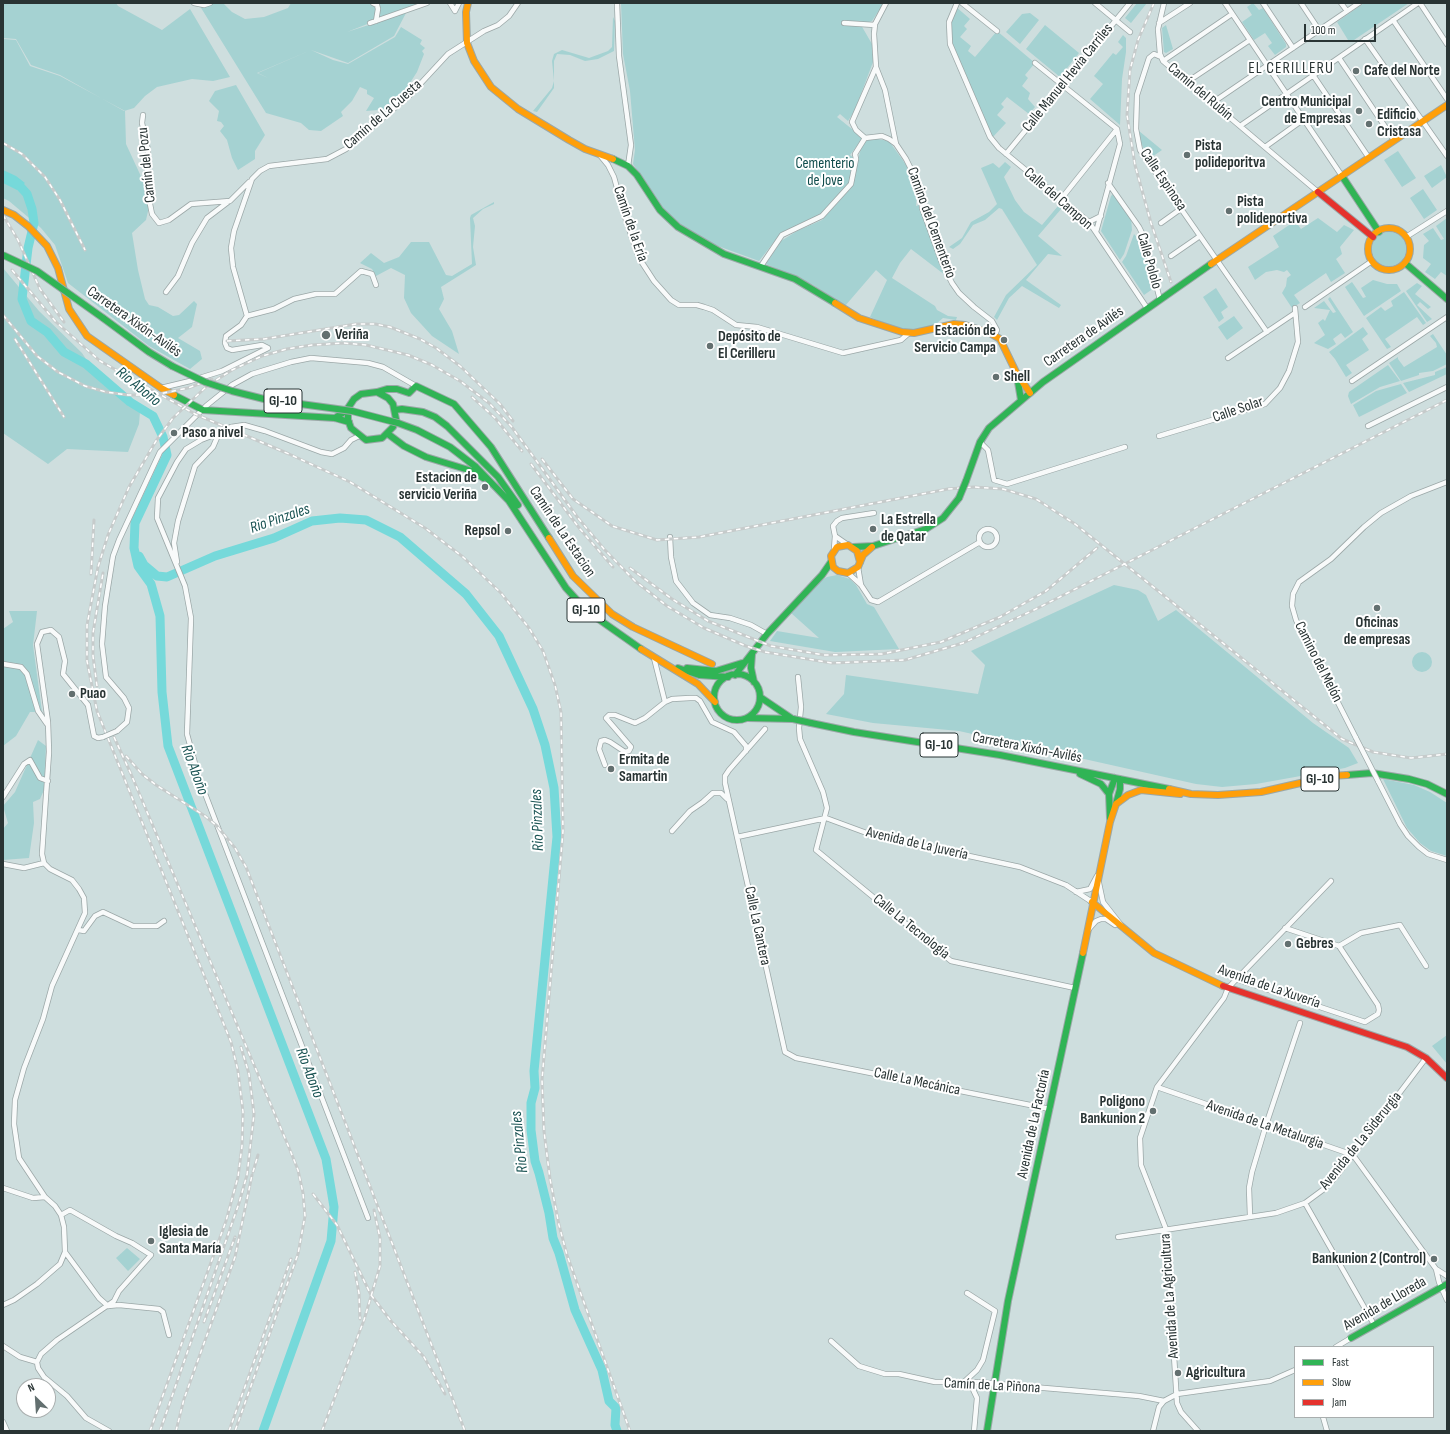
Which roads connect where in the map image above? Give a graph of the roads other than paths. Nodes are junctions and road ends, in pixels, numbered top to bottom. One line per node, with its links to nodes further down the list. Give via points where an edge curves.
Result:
1 (194, 3): 2 (street)
2 (210, 3)
3 (373, 3): 27 (street, via 378,9)
4 (427, 3): 27 (street)
5 (450, 3): 6 (street, via 455,11)
6 (459, 3)
7 (468, 3): 37 (main road)
8 (518, 3): 37 (street, Camín de La Cuesta, via 498,26 484,31)
9 (617, 3): 67 (street, via 619,56 631,145)
10 (886, 3): 31 (street, Camino del Cementerio)
11 (957, 3): 64 (street, Calle del Campon, via 948,22 950,44 990,137)
12 (962, 3): 33 (street)
13 (1095, 3): 25 (street)
14 (1130, 3): 25 (street, Calle Manuel Hevia Carriles)
15 (1164, 3): 30 (street, Camín del Rubín)
16 (1190, 3): 30 (street)
17 (1225, 3): 24 (street)
18 (1263, 3): 39 (street)
19 (1301, 3): 32 (street)
20 (1341, 3): 23 (street)
21 (1359, 3): 23 (street)
22 (1419, 3): 26 (street); 38 (street)
23 (1347, 11): 32 (street)
24 (1232, 14): 36 (street); 41 (street)
25 (1116, 20): 34 (street); 47 (street, Calle Manuel Hevia Carriles)
26 (1393, 20): 35 (street); 49 (street)
27 (376, 21): 28 (street)
28 (370, 23)
29 (844, 23): 31 (street)
30 (1159, 24): 41 (street, Camín del Rubín)
31 (875, 25): 44 (street, Camino del Cementerio)
32 (1319, 30): 39 (street)
33 (997, 31)
34 (1130, 32)
35 (1365, 39): 40 (street); 53 (street)
36 (1250, 40): 43 (street); 46 (street)
37 (467, 43): 63 (main road, via 484,77 503,99 569,140); 69 (street, Camín de La Cuesta, via 448,54 410,95 346,149 327,159 269,166)
38 (1447, 44)
39 (1293, 48): 43 (street)
40 (1339, 58): 45 (street); 59 (street)
41 (1162, 59): 46 (street, Camín del Rubín); 74 (street, Calle Espinosa, via 1154,54 1149,58 1137,95 1136,118 1140,150)
42 (1035, 63): 47 (street)
43 (1267, 65): 48 (street); 50 (street)
44 (876, 67): 57 (street, Camino del Cementerio, via 852,122); 60 (street, Camino del Cementerio, via 885,90)
45 (1313, 75): 48 (street); 66 (street)
46 (1187, 82): 50 (street, Camín del Rubín)
47 (1062, 85): 56 (street); 64 (street, Calle Manuel Hevia Carriles)
48 (1286, 94): 54 (street); 55 (street)
49 (1447, 99)
50 (1212, 103): 55 (street, Camín del Rubín)
51 (1447, 105): 53 (main road, Carretera de Avilés)
52 (143, 115): 73 (street, Camín del Pozu, via 142,123 148,150 147,189 154,218 159,223 165,222 191,204)
53 (1421, 119): 59 (main road, Carretera de Avilés); 65 (street)
54 (1304, 120): 62 (street); 68 (street)
55 (1240, 126): 62 (street, Camín del Rubín)
56 (1117, 129): 58 (street); 61 (street)
57 (865, 138): 60 (street, via 882,136); 90 (street, via 855,154 851,184 822,216 782,235)
58 (1108, 140): 61 (street); 72 (street)
59 (1394, 140): 66 (main road, Carretera de Avilés)
60 (896, 144): 101 (street, Camino del Cementerio, via 915,177 921,193 922,208 952,283 974,307 992,321 997,330)
61 (1120, 144): 70 (street)
62 (1265, 147): 71 (street, Camín del Rubín)
63 (599, 154): 67 (main road); 100 (street, Camín de la Ería, via 614,177 624,217 639,258 654,281 671,300 680,305 697,305 714,310 736,325 757,327 843,353 900,340)
64 (1006, 154): 72 (street, Calle del Campon)
65 (1447, 156)
66 (1369, 158): 68 (main road, Carretera de Avilés)
67 (628, 166): 90 (main road, via 660,210 678,228 724,254)
68 (1342, 176): 71 (main road, Carretera de Avilés); 81 (main road)
69 (252, 179): 73 (street); 97 (street, via 234,230 231,248 233,267)
70 (1108, 183): 77 (street); 94 (street, Calle Pololo, via 1134,218 1144,237)
71 (1318, 192): 83 (main road); 87 (main road, Carretera de Avilés)
72 (1061, 199): 78 (street, Calle del Campon)
73 (230, 201): 92 (street, via 207,218 192,243 178,276)
74 (1182, 208): 79 (street); 82 (street, Calle Espinosa)
75 (3, 210): 107 (main road, via 28,226 53,256 69,309 87,336)
76 (1447, 211): 84 (street)
77 (1100, 216): 78 (street); 80 (street)
78 (1089, 222): 80 (street, Calle del Campon)
79 (1161, 223)
80 (1096, 232): 96 (street, Calle del Campon)
81 (1379, 232): 83 (main road); 84 (main road, via 1397,230)
82 (1200, 236): 86 (street); 87 (street, Calle Espinosa)
83 (1373, 237): 88 (main road, via 1369,249)
84 (1406, 237): 89 (main road, via 1410,250)
85 (3, 255): 129 (main road, Carretera Xixón-Avilés / GJ-10, bridge, via 37,271 149,352 205,382 264,399 352,411 398,423 450,447 495,485)
86 (1171, 256)
87 (1217, 260): 94 (main road, Carretera de Avilés); 99 (street, Calle Espinosa)
88 (1372, 261): 89 (main road, via 1382,269 1388,270 1394,270); 95 (street)
89 (1405, 263): 93 (main road)
90 (761, 266): 100 (main road, via 795,279 859,318)
91 (376, 284): 97 (street, via 372,274 361,272 335,294 316,294 294,299 274,310)
92 (166, 292)
93 (1447, 299)
94 (1159, 300): 96 (main road, Carretera de Avilés)
95 (1305, 307)
96 (1147, 308): 110 (main road, Carretera de Avilés, via 1080,354)
97 (247, 316): 107 (street, via 241,325 226,336 227,348 236,350 262,345 268,348 222,371)
98 (1447, 317): 104 (street)
99 (1267, 332): 102 (street); 123 (street, Calle Solar, via 1295,310 1298,342 1289,371 1280,388 1265,404)
100 (909, 333): 101 (main road, via 954,324)
101 (995, 335): 103 (main road, via 1004,346)
102 (1228, 358)
103 (1016, 372): 110 (main road); 112 (main road)
104 (1352, 381)
105 (416, 386): 108 (main road, via 409,393); 114 (street, via 383,367 368,363 301,359 243,378 217,396); 148 (main road, Camín de La Estacion, via 454,404 491,447 574,576 593,598 633,627)
106 (1447, 387): 118 (street)
107 (161, 388): 114 (main road)
108 (392, 389): 109 (main road); 111 (main road)
109 (377, 392): 111 (main road); 113 (main road, via 361,394)
110 (1030, 393): 112 (main road, Carretera de Avilés)
111 (388, 398): 115 (main road)
112 (1021, 400): 125 (main road, Carretera de Avilés, via 989,428)
113 (348, 408): 116 (main road); 117 (main road)
114 (203, 410): 116 (main road); 158 (street, bridge, via 160,452 113,556 102,644 106,677 127,702 127,722 117,731 103,737 94,736 88,705 63,674 66,661 62,645 59,637 51,630 42,632 37,644)
115 (395, 410): 121 (main road, via 395,423); 129 (main road, via 402,408 422,412 448,426 498,477 523,513)
116 (335, 418): 117 (main road)
117 (349, 422): 119 (main road)
118 (1368, 426)
119 (353, 432): 122 (main road); 124 (street)
120 (219, 433): 124 (street, bridge, via 231,427 244,425 332,454 344,448); 139 (street, via 213,448 194,466 176,528 174,543); 139 (street, via 186,449 158,498 157,518)
121 (388, 434): 122 (main road, via 373,440); 133 (main road, via 426,457 472,471 482,478 494,488 527,535)
122 (359, 436): 124 (street)
123 (1159, 436)
124 (351, 440)
125 (980, 442): 126 (street, via 988,450 994,480 1007,484); 135 (main road, Carretera de Avilés, bridge, via 959,498 947,514 920,532)
126 (1125, 447)
127 (1447, 482): 175 (street, Camino del Melón, bridge, via 1411,496 1364,527 1331,559 1299,582 1293,594 1292,606 1296,620 1400,824 1408,836 1428,854)
128 (874, 513): 131 (street, via 837,521 833,526)
129 (528, 528): 133 (main road, GJ-10)
130 (670, 536): 144 (street, via 676,581 693,603 710,614 751,625)
131 (836, 536): 134 (street); 136 (street)
132 (980, 542): 143 (street, via 882,601 871,600)
133 (537, 544): 145 (main road, GJ-10, via 566,588 585,608 607,627)
134 (851, 546): 135 (main road, Carretera de Avilés); 136 (main road, via 842,545); 138 (main road, via 860,556)
135 (873, 546): 138 (main road, via 868,549)
136 (833, 551): 137 (main road)
137 (831, 562): 140 (main road); 142 (main road)
138 (859, 564): 141 (main road); 143 (street)
139 (177, 568): 205 (street, via 185,586 191,618 188,734 199,778)
140 (838, 571): 141 (main road); 142 (main road)
141 (848, 573): 143 (street)
142 (822, 575): 144 (main road)
143 (861, 585)
144 (767, 634): 146 (main road)
145 (654, 656): 149 (main road, GJ-10); 154 (street); 155 (main road, GJ-10, via 698,684)
146 (750, 656): 149 (main road, via 739,666 716,671); 150 (main road); 152 (main road)
147 (3, 664): 158 (street, via 21,667 27,674 38,711)
148 (712, 664)
149 (674, 666): 150 (main road, GJ-10, via 699,675)
150 (731, 676): 152 (main road, GJ-10, via 742,675); 155 (main road, via 718,686)
151 (798, 677): 171 (street, via 801,742 823,792 827,808)
152 (754, 682): 153 (main road)
153 (760, 696): 156 (main road, via 759,705); 157 (main road, Carretera Xixón-Avilés / GJ-10)
154 (665, 702): 160 (street, via 672,699 696,698 712,722 734,732 746,746); 161 (street, via 635,723 615,715 606,718 631,747 625,752 610,742 601,741 599,749)
155 (715, 702): 156 (main road, GJ-10, via 724,717 736,720)
156 (748, 718): 157 (main road, Carretera Xixón-Avilés / GJ-10)
157 (793, 719): 162 (main road, Carretera Xixón-Avilés / GJ-10, bridge)
158 (48, 726): 164 (street)
159 (765, 729): 160 (street, Calle La Cantera)
160 (746, 751): 169 (street, Calle La Cantera, via 725,776)
161 (605, 764)
162 (1068, 769): 163 (main road, Carretera Xixón-Avilés / GJ-10); 165 (main road, via 1102,784)
163 (1118, 779): 165 (main road, Avenida de La Factoría); 166 (main road, Carretera Xixón-Avilés / GJ-10); 170 (main road, Avenida de La Factoría)
164 (48, 781): 168 (street, via 40,778 30,760 24,764); 176 (street, via 42,845)
165 (1109, 794): 172 (main road, Avenida de La Factoría)
166 (1191, 794): 167 (main road, Carretera Xixón-Avilés / GJ-10, via 1218,796 1261,792 1332,776 1372,773 1427,784); 170 (main road, via 1141,790 1128,794)
167 (1447, 794)
168 (3, 797)
169 (728, 800): 173 (street, via 721,793 713,793 690,811); 174 (street, Calle La Cantera)
170 (1116, 804): 172 (main road, Avenida de La Factoría)
171 (826, 818): 174 (street); 180 (street, Avenida de La Juvería, via 872,835 1020,867 1060,882); 190 (street, Calle La Tecnología, via 816,850 951,961)
172 (1110, 822): 178 (main road, Avenida de La Factoría)
173 (672, 831)
174 (737, 837): 193 (street, Calle La Cantera)
175 (1447, 860)
176 (44, 863): 177 (street, via 24,868); 185 (street, via 50,869 72,880 84,898 85,913)
177 (3, 864)
178 (1099, 873): 180 (street, via 1090,889); 181 (main road, Avenida de La Factoría); 184 (street, via 1099,890 1103,902)
179 (1331, 881): 183 (street, Avenida de La Agricultura)
180 (1076, 892): 181 (street, Avenida de La Juvería)
181 (1092, 902): 184 (main road, Avenida de La Xuvería); 186 (main road, Avenida de La Factoría)
182 (164, 921): 185 (street, via 158,926 133,926 103,912 95,916 84,931)
183 (1285, 928): 187 (street); 189 (street, Avenida de La Agricultura)
184 (1124, 929): 186 (street, via 1101,919 1091,925); 191 (main road, Avenida de La Xuvería, via 1154,953)
185 (79, 930): 201 (street, via 52,986 15,1100 14,1124 19,1158)
186 (1086, 933): 190 (main road, Avenida de La Factoría)
187 (1339, 946): 188 (street, via 1361,933 1400,925); 189 (street, via 1378,1005 1378,1014 1365,1022)
188 (1426, 966)
189 (1236, 979): 191 (street, Avenida de La Agricultura)
190 (1075, 988): 197 (main road, Avenida de La Factoría)
191 (1228, 988): 194 (main road, Avenida de La Xuvería, via 1399,1045); 196 (street, Avenida de La Agricultura, via 1224,998)
192 (1300, 1023): 198 (street)
193 (785, 1052): 197 (street, Calle La Mecánica, via 796,1058)
194 (1426, 1058): 195 (main road, Avenida de La Xuvería); 199 (street, Avenida de La Siderurgia)
195 (1447, 1078)
196 (1157, 1087): 198 (street, Avenida de La Metalurgia); 206 (street, Avenida de La Agricultura, via 1140,1138 1142,1165)
197 (1050, 1110): 235 (main road, Avenida de La Factoría, via 1008,1301)
198 (1266, 1125): 199 (street, Avenida de La Metalurgia); 204 (street, via 1249,1188)
199 (1353, 1155): 202 (street, Avenida de La Siderurgia, via 1324,1189); 209 (street)
200 (3, 1188): 201 (street, via 33,1198)
201 (46, 1197): 203 (street)
202 (1305, 1203): 204 (street, Avenida de La Siderurgia, via 1276,1213); 217 (street)
203 (61, 1215): 208 (street); 216 (street, via 70,1210 151,1255)
204 (1250, 1216): 206 (street, Avenida de La Siderurgia)
205 (368, 1218)
206 (1166, 1229): 207 (street, Avenida de La Siderurgia); 228 (street, Avenida de La Agricultura)
207 (1118, 1237)
208 (65, 1252): 215 (street, via 60,1264 37,1284); 216 (street, via 99,1298)
209 (1436, 1269): 210 (street); 212 (street)
210 (1447, 1276)
211 (1447, 1284): 212 (main road, Avenida de Lloreda)
212 (1440, 1288): 214 (street); 219 (main road, Avenida de Lloreda)
213 (968, 1293): 226 (street, via 996,1311 983,1360 977,1370)
214 (1447, 1300)
215 (3, 1305)
216 (108, 1306): 218 (street, via 159,1309 163,1312); 224 (street, via 57,1340 40,1354)
217 (1372, 1321)
218 (169, 1335)
219 (1351, 1338): 222 (street, Avenida de Lloreda); 223 (street)
220 (831, 1341): 226 (street, Camín de La Piñona, via 859,1366 885,1374 899,1374 935,1382)
221 (3, 1346): 224 (street, via 20,1357)
222 (1338, 1346)
223 (1343, 1346)
224 (36, 1362): 233 (street, via 44,1377 67,1396 86,1418)
225 (1294, 1370): 228 (street, via 1270,1381)
226 (963, 1383): 227 (street, Camín de La Piñona)
227 (970, 1383): 229 (street, Camín de La Piñona, bridge, via 1139,1396); 234 (street, via 977,1398)
228 (1177, 1394): 229 (street); 237 (street, Avenida de La Agricultura, via 1181,1412)
229 (1164, 1401): 236 (street, via 1159,1407)
230 (1323, 1418): 238 (street)
231 (3, 1422): 232 (street)
232 (7, 1431)
233 (109, 1431)
234 (974, 1431)
235 (987, 1431)
236 (1153, 1431)
237 (1198, 1431)
238 (1327, 1431)

